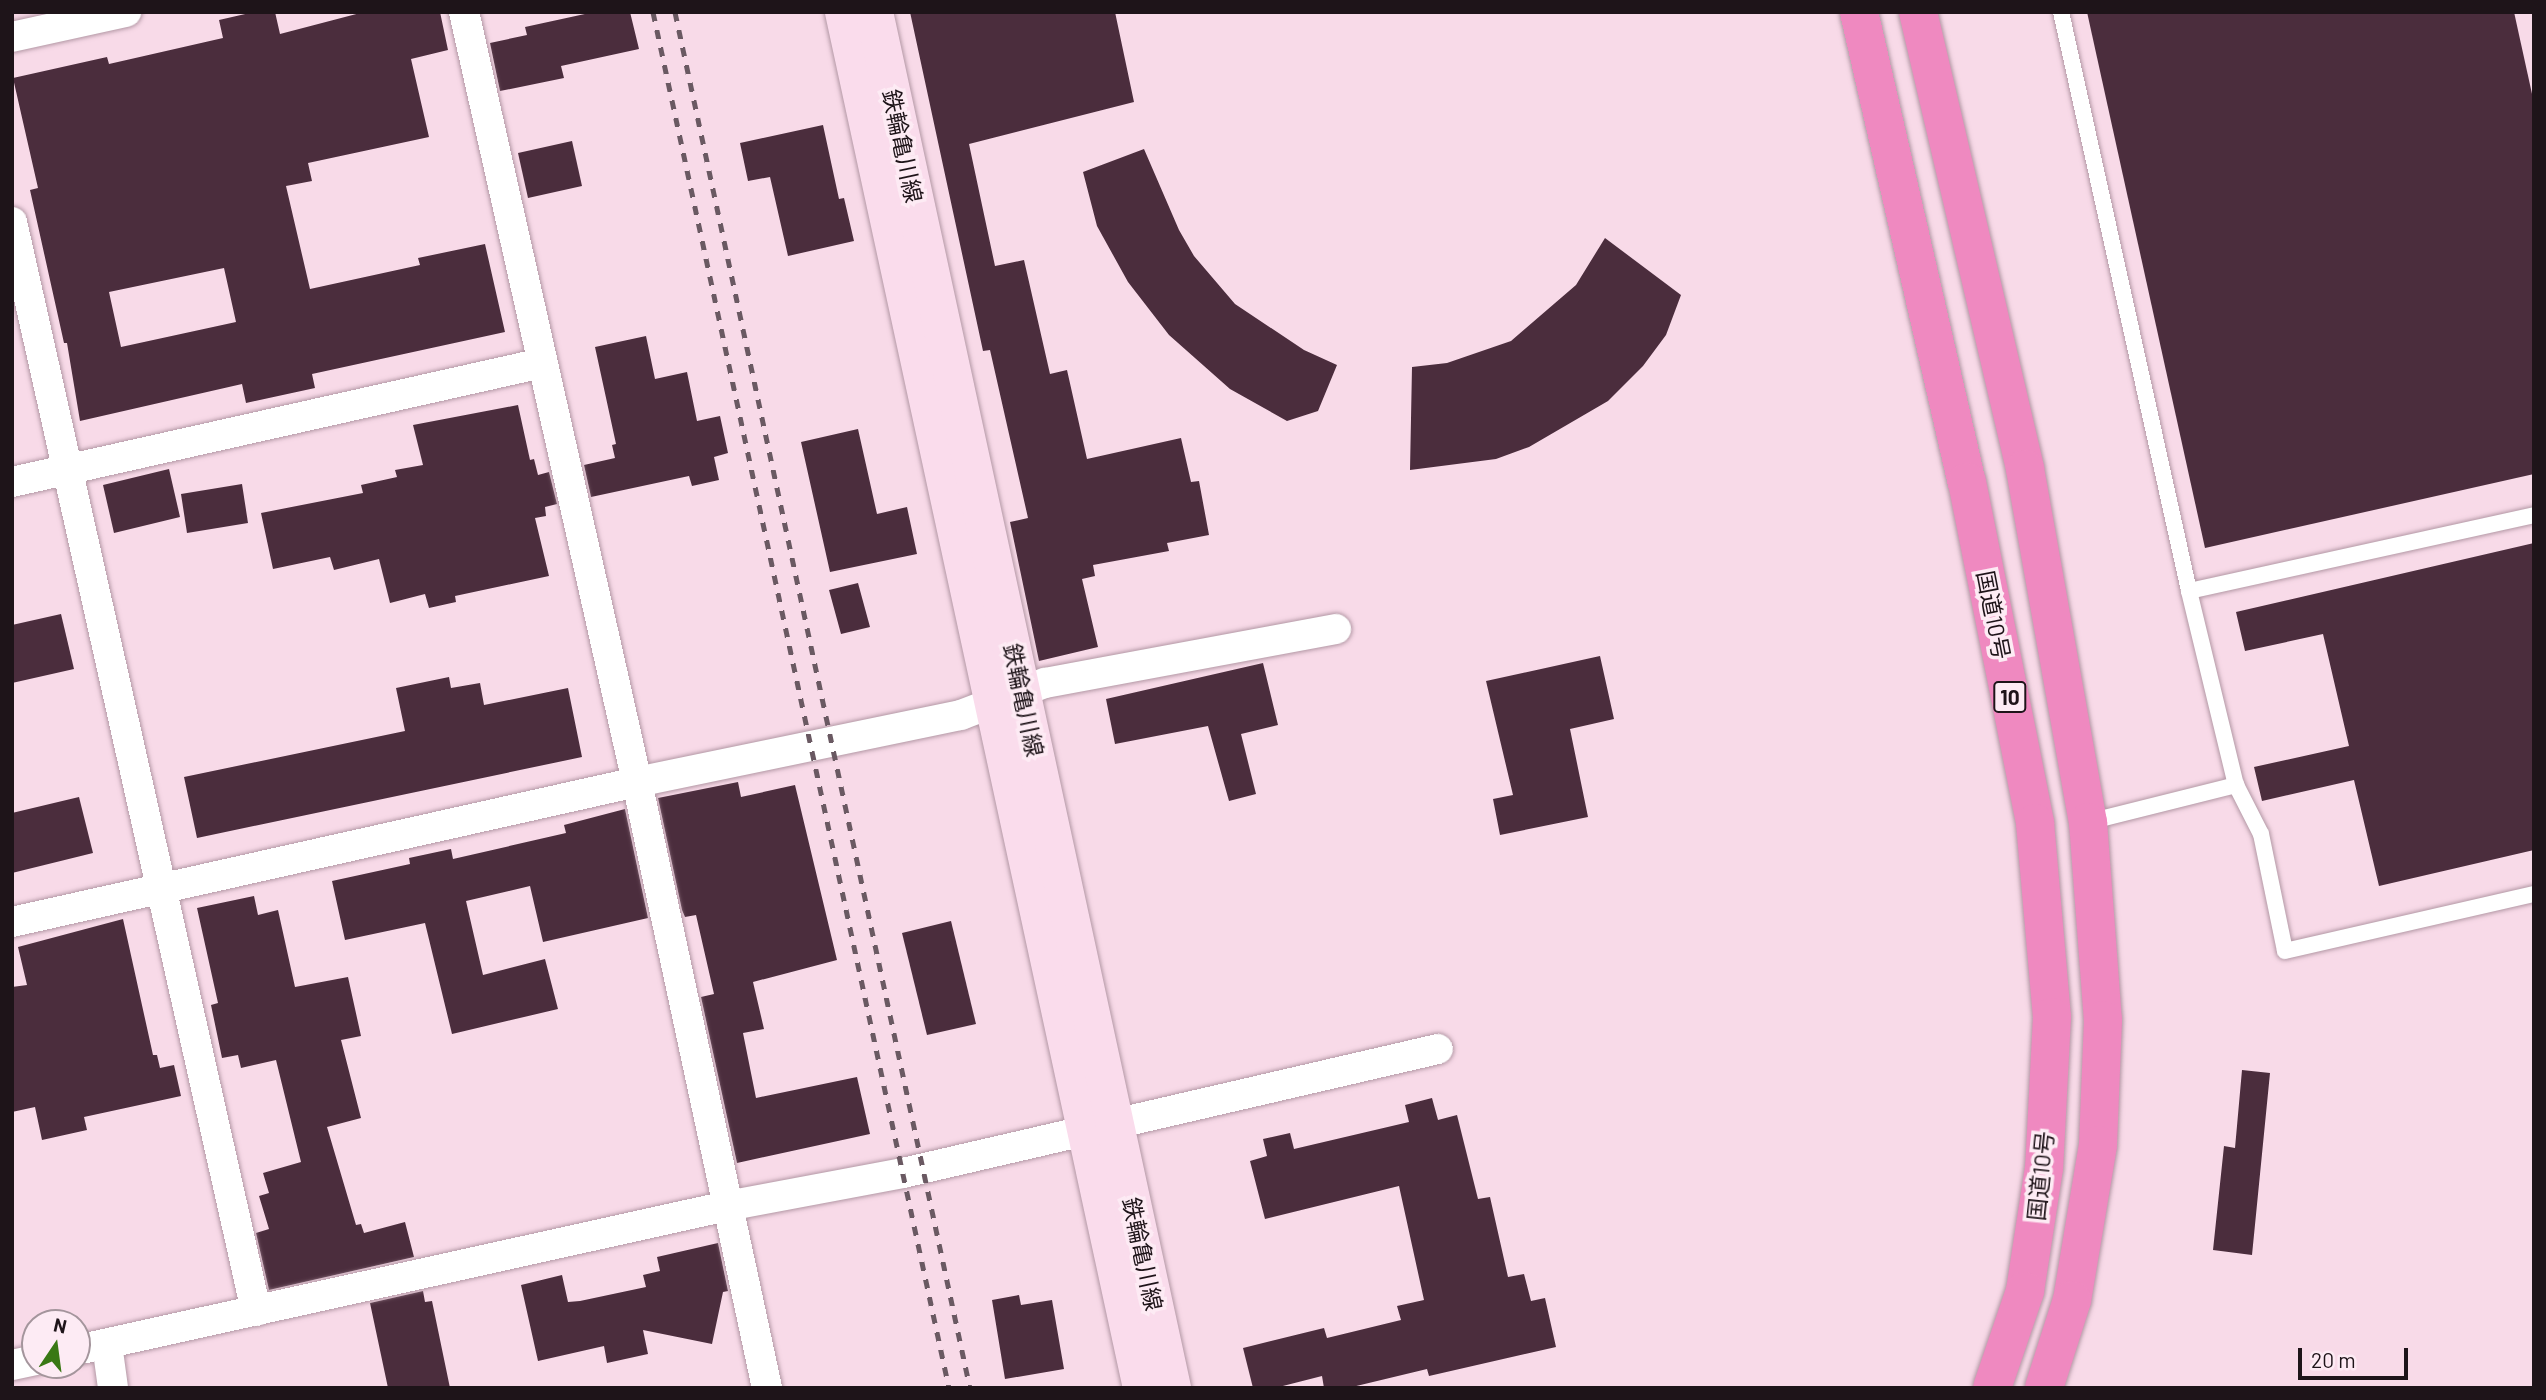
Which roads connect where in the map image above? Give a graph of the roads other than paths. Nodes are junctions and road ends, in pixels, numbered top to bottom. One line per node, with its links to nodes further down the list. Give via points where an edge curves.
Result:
1 (126, 12): 8 (street)
2 (464, 12): 10 (street)
3 (844, 12): 16 (main road, 鉄輪亀川線)
4 (874, 12): 16 (main road, 鉄輪亀川線)
5 (1859, 12): 33 (highway, 国道10号 / 10, via 1967,482 2035,823 2052,1017 2044,1168 2025,1292)
6 (1918, 12): 19 (highway, via 2025,469)
7 (2061, 12): 14 (lane)
8 (12, 37)
9 (12, 222): 11 (street)
10 (542, 363): 11 (street); 17 (street)
11 (67, 470): 12 (street); 20 (street)
12 (12, 482)
13 (2534, 515): 14 (lane)
14 (2189, 591): 18 (lane)
15 (1336, 629): 16 (street, via 1045,683)
16 (1008, 698): 17 (street, via 961,715 812,749); 24 (main road, 鉄輪亀川線)
17 (637, 782): 20 (street); 25 (street)
18 (2236, 785): 19 (lane); 21 (lane, via 2261,835 2285,951)
19 (2088, 822): 34 (highway, via 2103,1020 2098,1145 2072,1300)
20 (160, 889): 22 (street); 26 (street)
21 (2534, 894)
22 (12, 922)
23 (1438, 1049): 24 (street)
24 (1100, 1124): 25 (street, via 913,1171); 31 (main road, 鉄輪亀川線); 32 (main road, 鉄輪亀川線)
25 (727, 1206): 26 (street); 30 (street)
26 (256, 1311): 27 (street)
27 (107, 1344): 28 (street); 29 (street)
28 (91, 1347)
29 (113, 1388)
30 (767, 1388)
31 (1142, 1388)
32 (1172, 1388)
33 (1992, 1388)
34 (2044, 1388)

